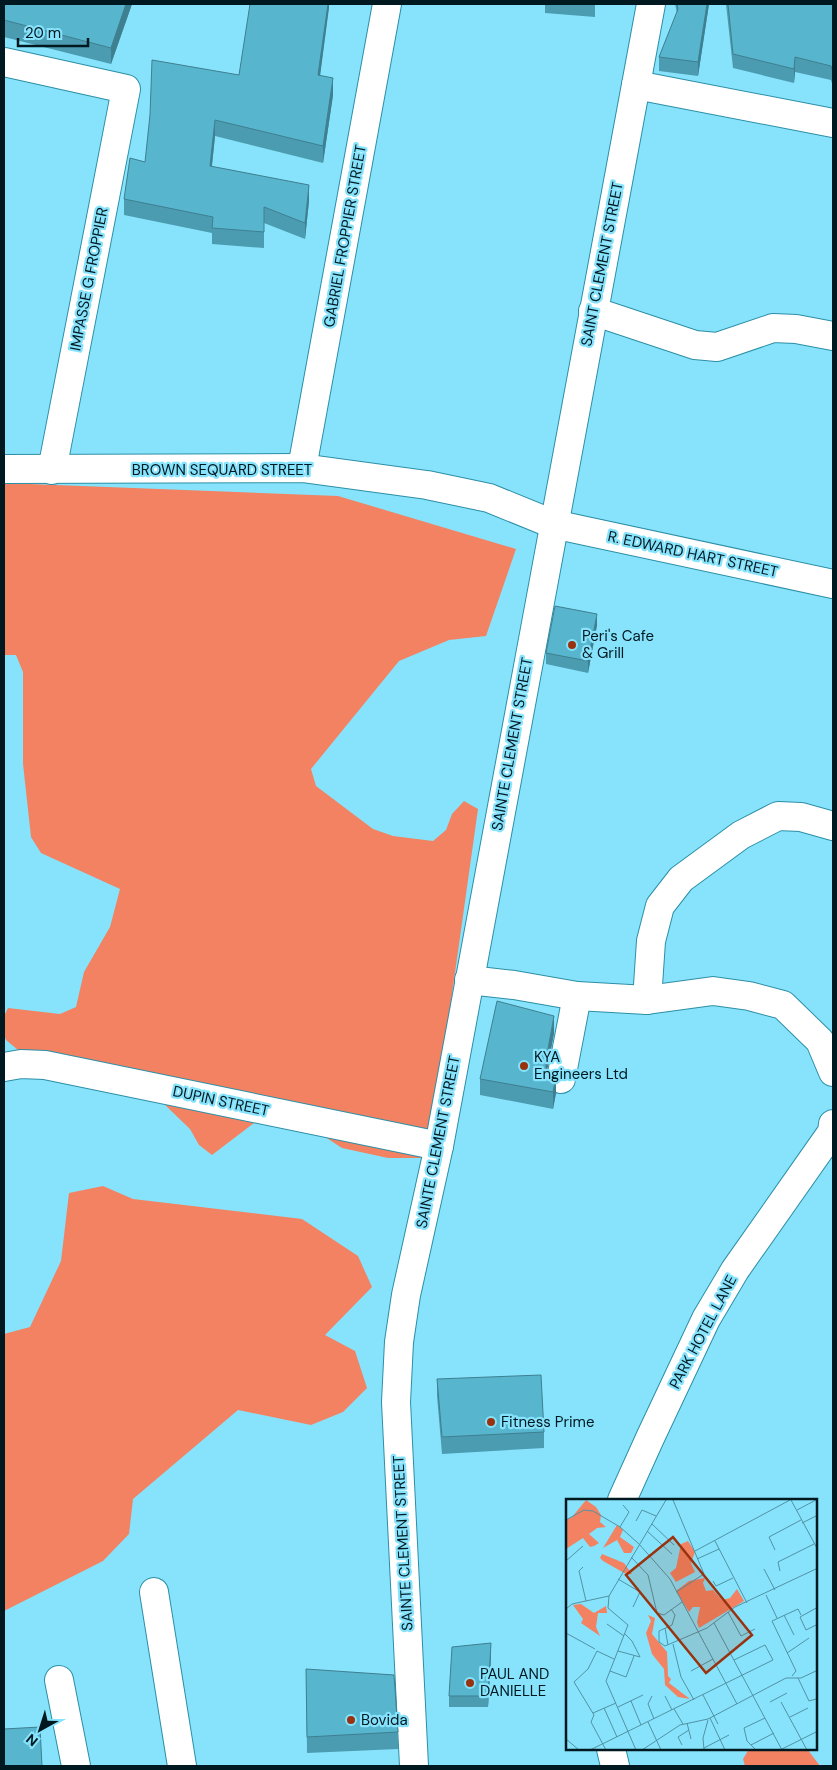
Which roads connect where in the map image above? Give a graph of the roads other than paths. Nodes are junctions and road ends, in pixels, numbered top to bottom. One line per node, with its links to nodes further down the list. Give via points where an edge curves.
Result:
1 (387, 4): 8 (street, GABRIEL FROPPIER STREET)
2 (651, 4): 4 (street, SAINT CLEMENT STREET)
3 (4, 62): 10 (street, IMPASSE G FROPPIER, via 126,89)
4 (636, 85): 5 (street); 6 (street, SAINT CLEMENT STREET)
5 (833, 123)
6 (593, 311): 7 (street, via 695,345 717,347 773,328); 11 (street, SAINT CLEMENT STREET)
7 (833, 336)
8 (302, 468): 10 (street, BROWN SEQUARD STREET); 11 (street, BROWN SEQUARD STREET, via 427,485 489,498)
9 (4, 469): 10 (street, BROWN SEQUARD STREET)
10 (52, 470)
11 (553, 524): 12 (street, R. EDWARD HART STREET); 14 (street, SAINTE CLEMENT STREET)
12 (833, 584)
13 (833, 826): 16 (street, via 801,817 778,816 741,835 681,879 660,906 651,941)
14 (469, 980): 15 (street); 21 (street, SAINTE CLEMENT STREET)
15 (577, 996): 16 (street); 19 (street)
16 (647, 1000): 18 (street, via 713,992 749,996 783,1005 820,1041)
17 (4, 1067): 21 (street, DUPIN STREET, via 45,1065)
18 (833, 1072)
19 (561, 1079)
20 (833, 1124): 22 (street, PARK HOTEL LANE, via 832,1132 735,1270 706,1319)
21 (439, 1146): 28 (street, SAINTE CLEMENT STREET, via 406,1294 399,1342 396,1402)
22 (622, 1499)
23 (154, 1592): 27 (street)
24 (59, 1680): 26 (street)
25 (612, 1750): 29 (street)
26 (76, 1766)
27 (182, 1766)
28 (414, 1766)
29 (616, 1766)

